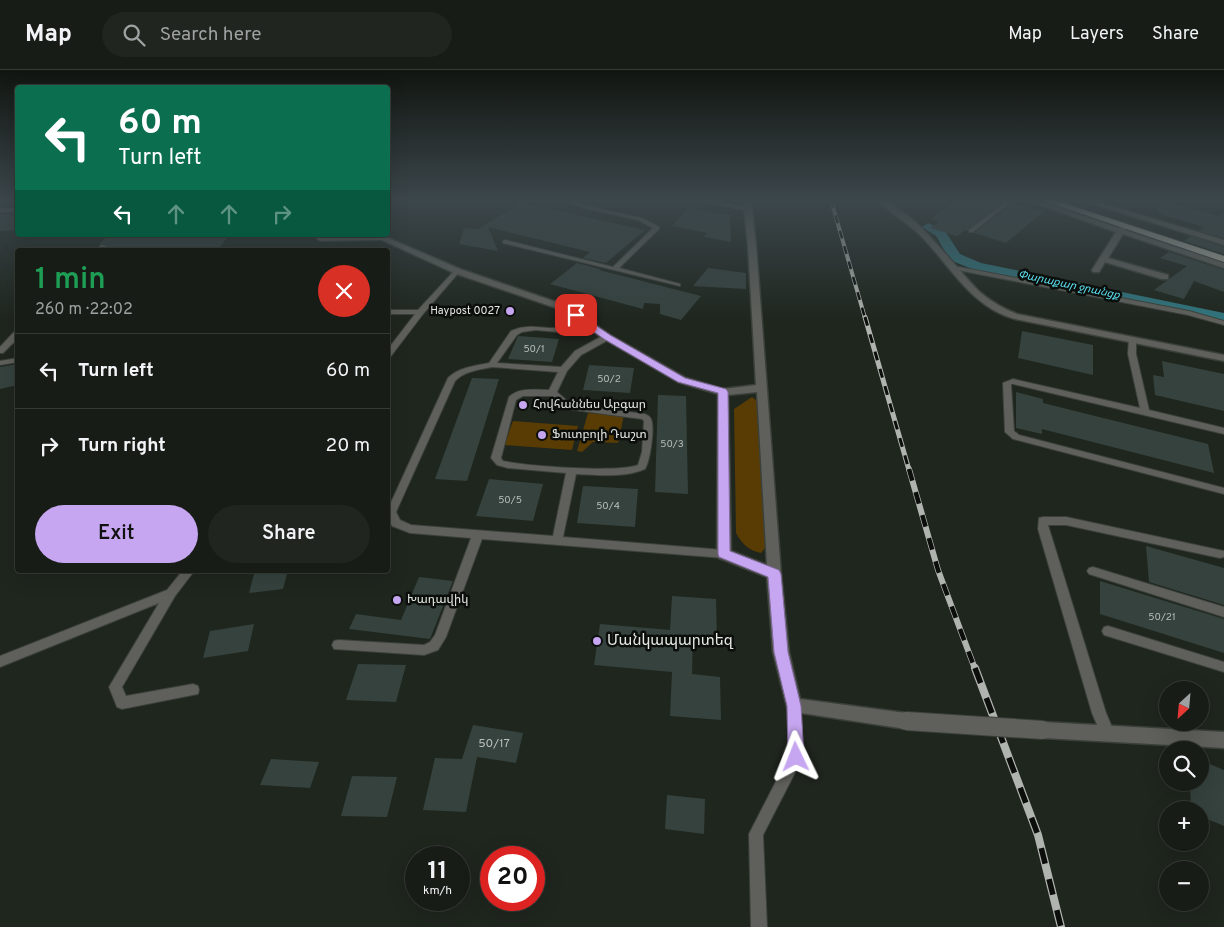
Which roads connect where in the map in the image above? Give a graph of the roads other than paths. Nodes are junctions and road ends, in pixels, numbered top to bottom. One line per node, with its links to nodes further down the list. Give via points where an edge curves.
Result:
1 (386, 240): 17 (street)
2 (645, 240): 15 (lane)
3 (751, 240): 34 (street)
4 (928, 240): 14 (street)
5 (1115, 240): 11 (street)
6 (1154, 240): 13 (street)
7 (1161, 240): 12 (highway)
8 (1192, 240): 10 (highway)
9 (505, 242): 15 (lane)
10 (1224, 250)
11 (1103, 259): 16 (street); 18 (street)
12 (1224, 259)
13 (1224, 266)
14 (954, 268): 23 (lane, via 1189,313); 26 (street, via 994,309 1004,313)
15 (615, 269): 19 (lane)
16 (1096, 270)
17 (457, 271): 21 (lane); 22 (street, via 565,308)
18 (1165, 277)
19 (678, 285)
20 (390, 312): 21 (lane)
21 (420, 312): 28 (lane)
22 (586, 323): 25 (street); 32 (lane, via 558,330 519,330)
23 (1224, 323)
24 (15, 336): 27 (lane)
25 (607, 337): 33 (lane, via 578,353); 36 (street, via 682,380)
26 (1132, 339): 29 (street); 37 (lane, via 1132,354)
27 (0, 351)
28 (390, 351)
29 (1224, 358)
30 (15, 360): 31 (lane)
31 (0, 363)
32 (492, 365): 33 (lane); 41 (lane, via 457,374 451,380 391,512 396,523 410,529)
33 (563, 370): 35 (lane)
34 (762, 388): 36 (street); 47 (street)
35 (552, 392): 39 (lane, via 523,393 512,399 496,458 508,465); 39 (lane, via 570,407 638,414 648,421 645,463 641,469 630,472)
36 (723, 392): 43 (street)
37 (1145, 413): 38 (lane); 40 (lane, via 1013,381 1007,384 1010,432 1016,437)
38 (1224, 431)
39 (572, 470): 42 (lane)
40 (1224, 491)
41 (478, 534): 42 (lane); 51 (lane, via 434,646 424,650)
42 (558, 540): 43 (lane)
43 (724, 554): 47 (street)
44 (1220, 554): 56 (lane, via 1066,521 1043,521 1098,712)
45 (1093, 571): 49 (lane)
46 (186, 573): 48 (lane)
47 (774, 574): 55 (street, via 781,652)
48 (171, 592): 52 (lane); 54 (lane, via 115,687 122,703)
49 (1224, 612)
50 (1108, 630): 53 (lane)
51 (338, 645)
52 (0, 662)
53 (1224, 668)
54 (193, 690)
55 (794, 706): 56 (street, bridge, via 906,721); 58 (lane, via 796,757 756,834)
56 (1108, 734): 57 (street)
57 (1224, 740)
58 (759, 927)

